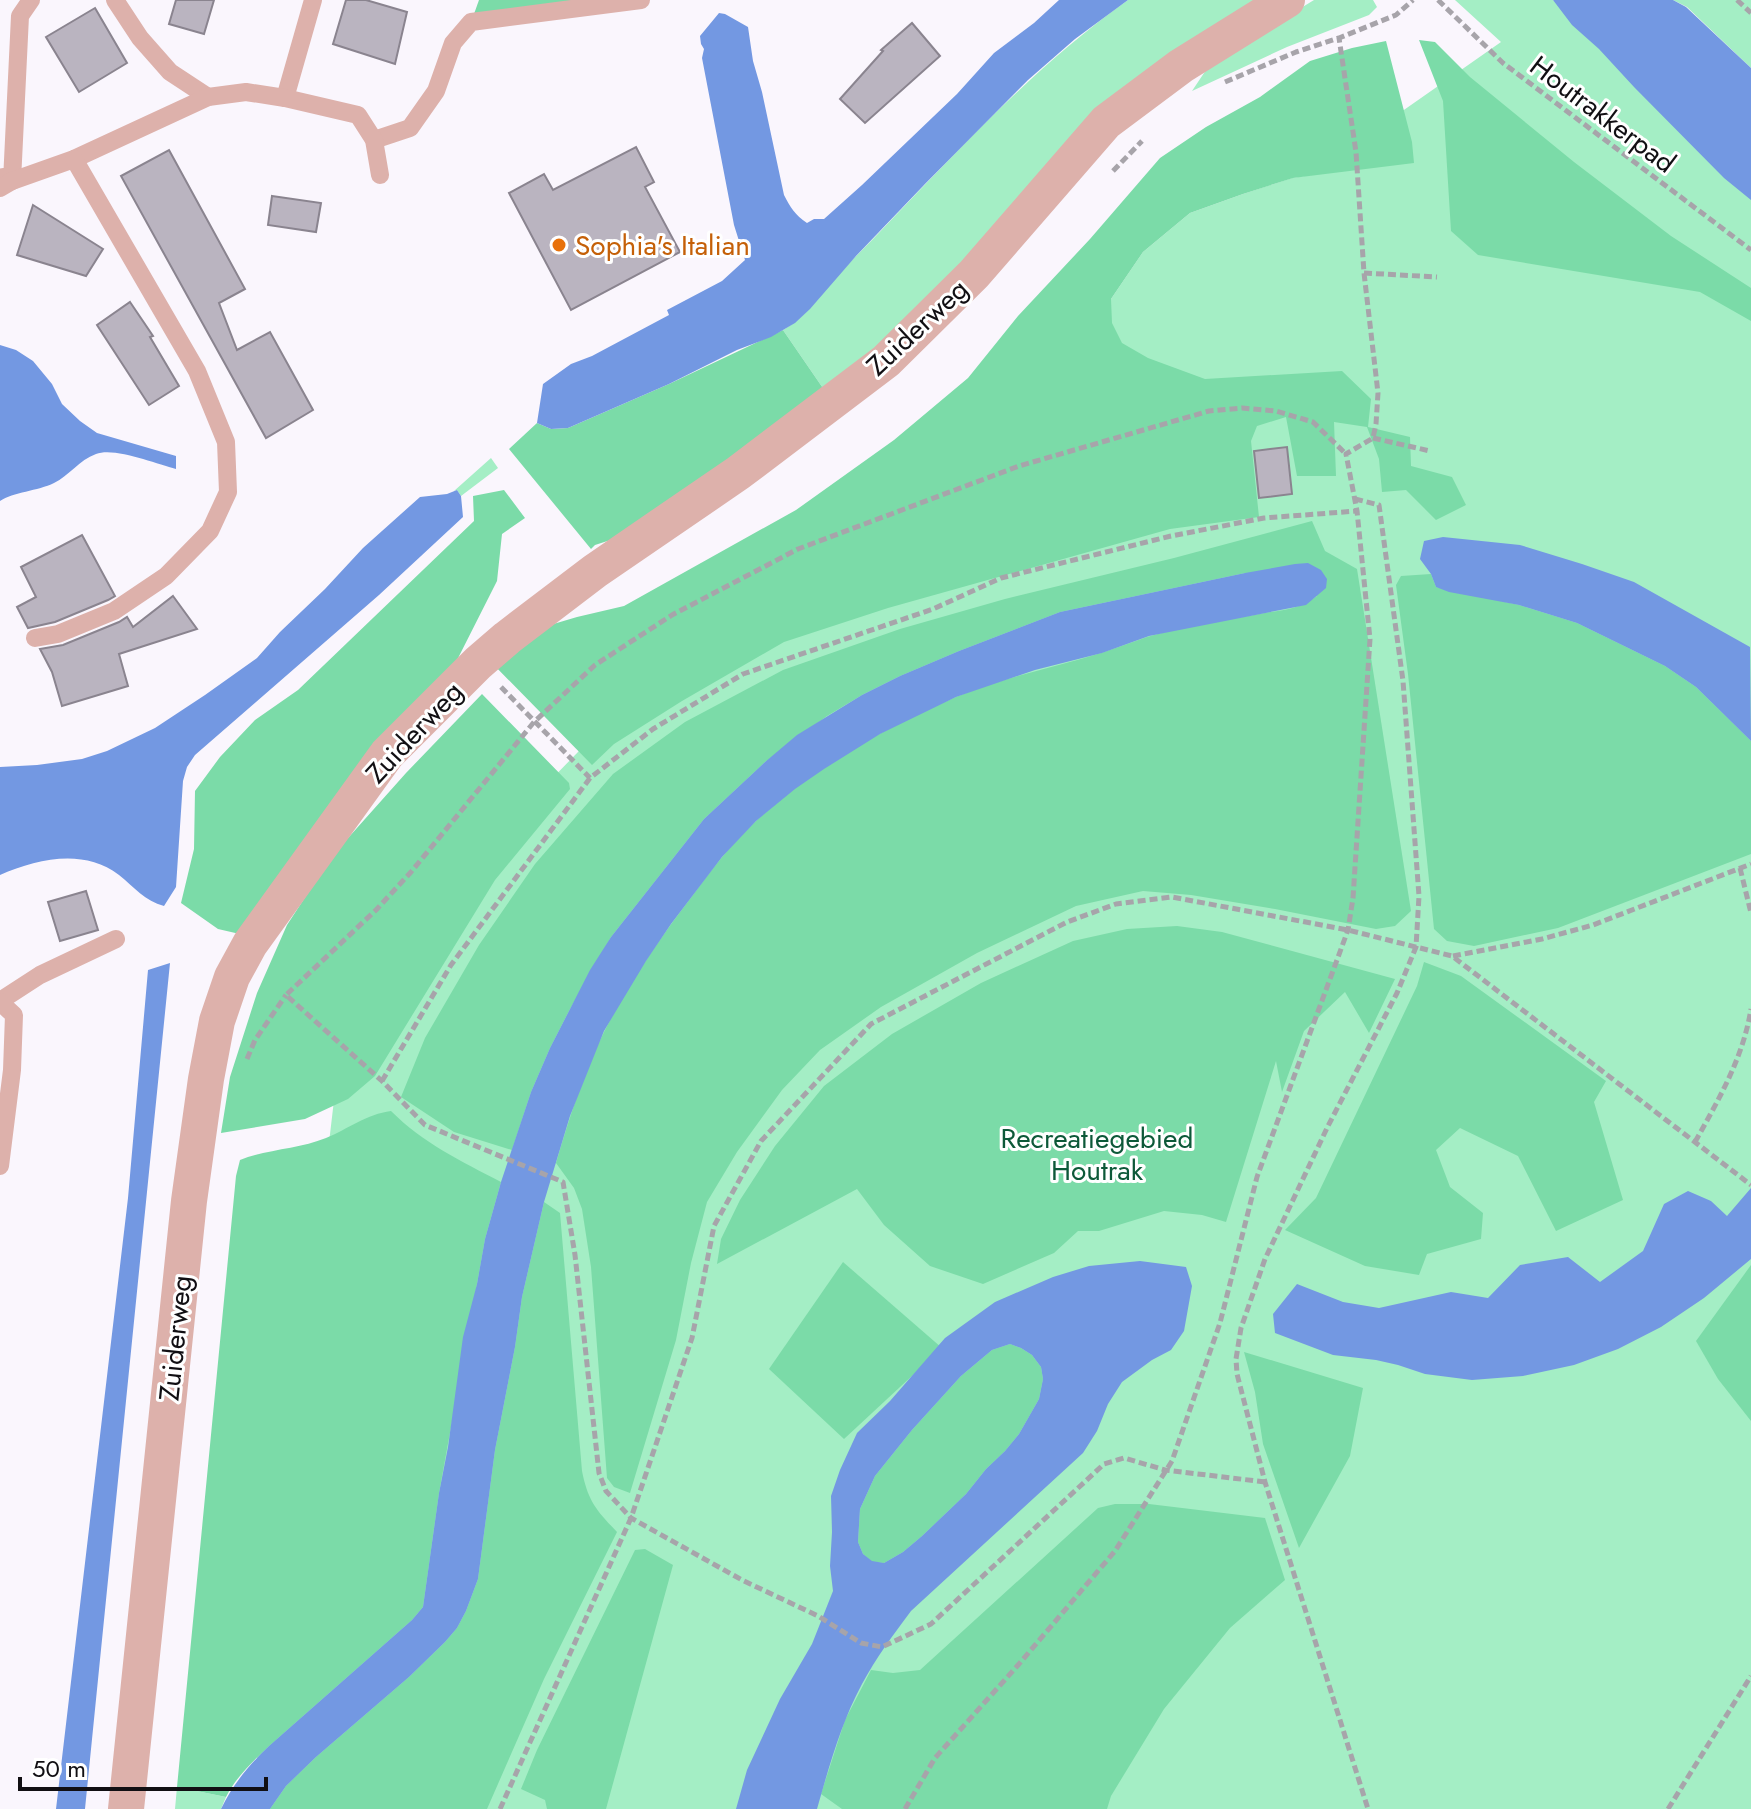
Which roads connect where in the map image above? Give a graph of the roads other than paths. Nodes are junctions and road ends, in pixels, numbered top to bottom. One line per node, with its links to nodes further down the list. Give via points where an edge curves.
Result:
1 (31, 0): 11 (lane, via 20,16)
2 (115, 0): 6 (lane, via 170,72)
3 (313, 0): 7 (lane)
4 (641, 0): 8 (lane, via 471,22 453,43 436,91 410,128)
5 (1287, 0): 16 (street, Zuiderweg, via 1181,66 1106,122 974,274 886,361 738,473 595,571 478,663 387,754 250,944 217,1021 206,1079)
6 (208, 97): 7 (lane, via 246,92); 9 (lane)
7 (285, 98): 8 (lane, via 358,115)
8 (374, 140): 10 (lane)
9 (74, 159): 11 (lane); 12 (lane, via 197,371 226,442 228,492 210,531 166,576 114,611)
10 (380, 175)
11 (4, 182)
12 (35, 638)
13 (116, 939): 14 (lane, via 40,975)
14 (0, 1002): 15 (lane, via 14,1015)
15 (0, 1166)
16 (126, 1809)

